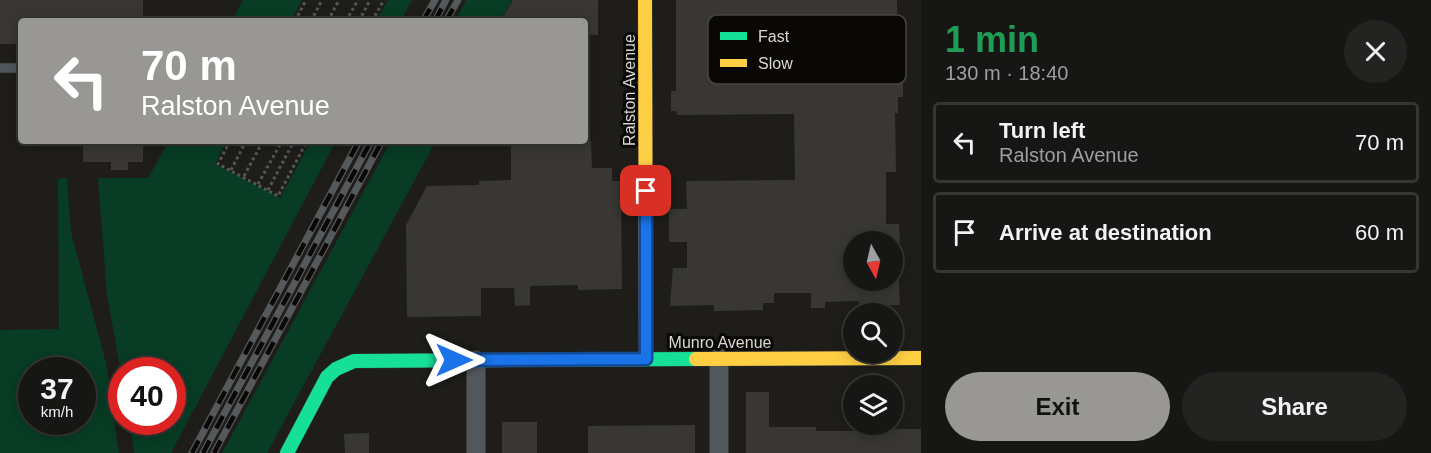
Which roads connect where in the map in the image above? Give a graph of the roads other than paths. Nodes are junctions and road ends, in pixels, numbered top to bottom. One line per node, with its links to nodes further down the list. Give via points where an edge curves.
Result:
1 (645, 0): 6 (street, Ralston Avenue)
2 (0, 68): 3 (lane)
3 (18, 68)
4 (719, 358): 5 (street, Munro Avenue); 6 (street, Munro Avenue); 10 (street)
5 (921, 358)
6 (646, 359): 7 (street, Munro Avenue)
7 (476, 360): 8 (street, Munro Avenue, via 365,360 341,366 323,382); 9 (street)
8 (286, 453)
9 (476, 453)
10 (719, 453)

